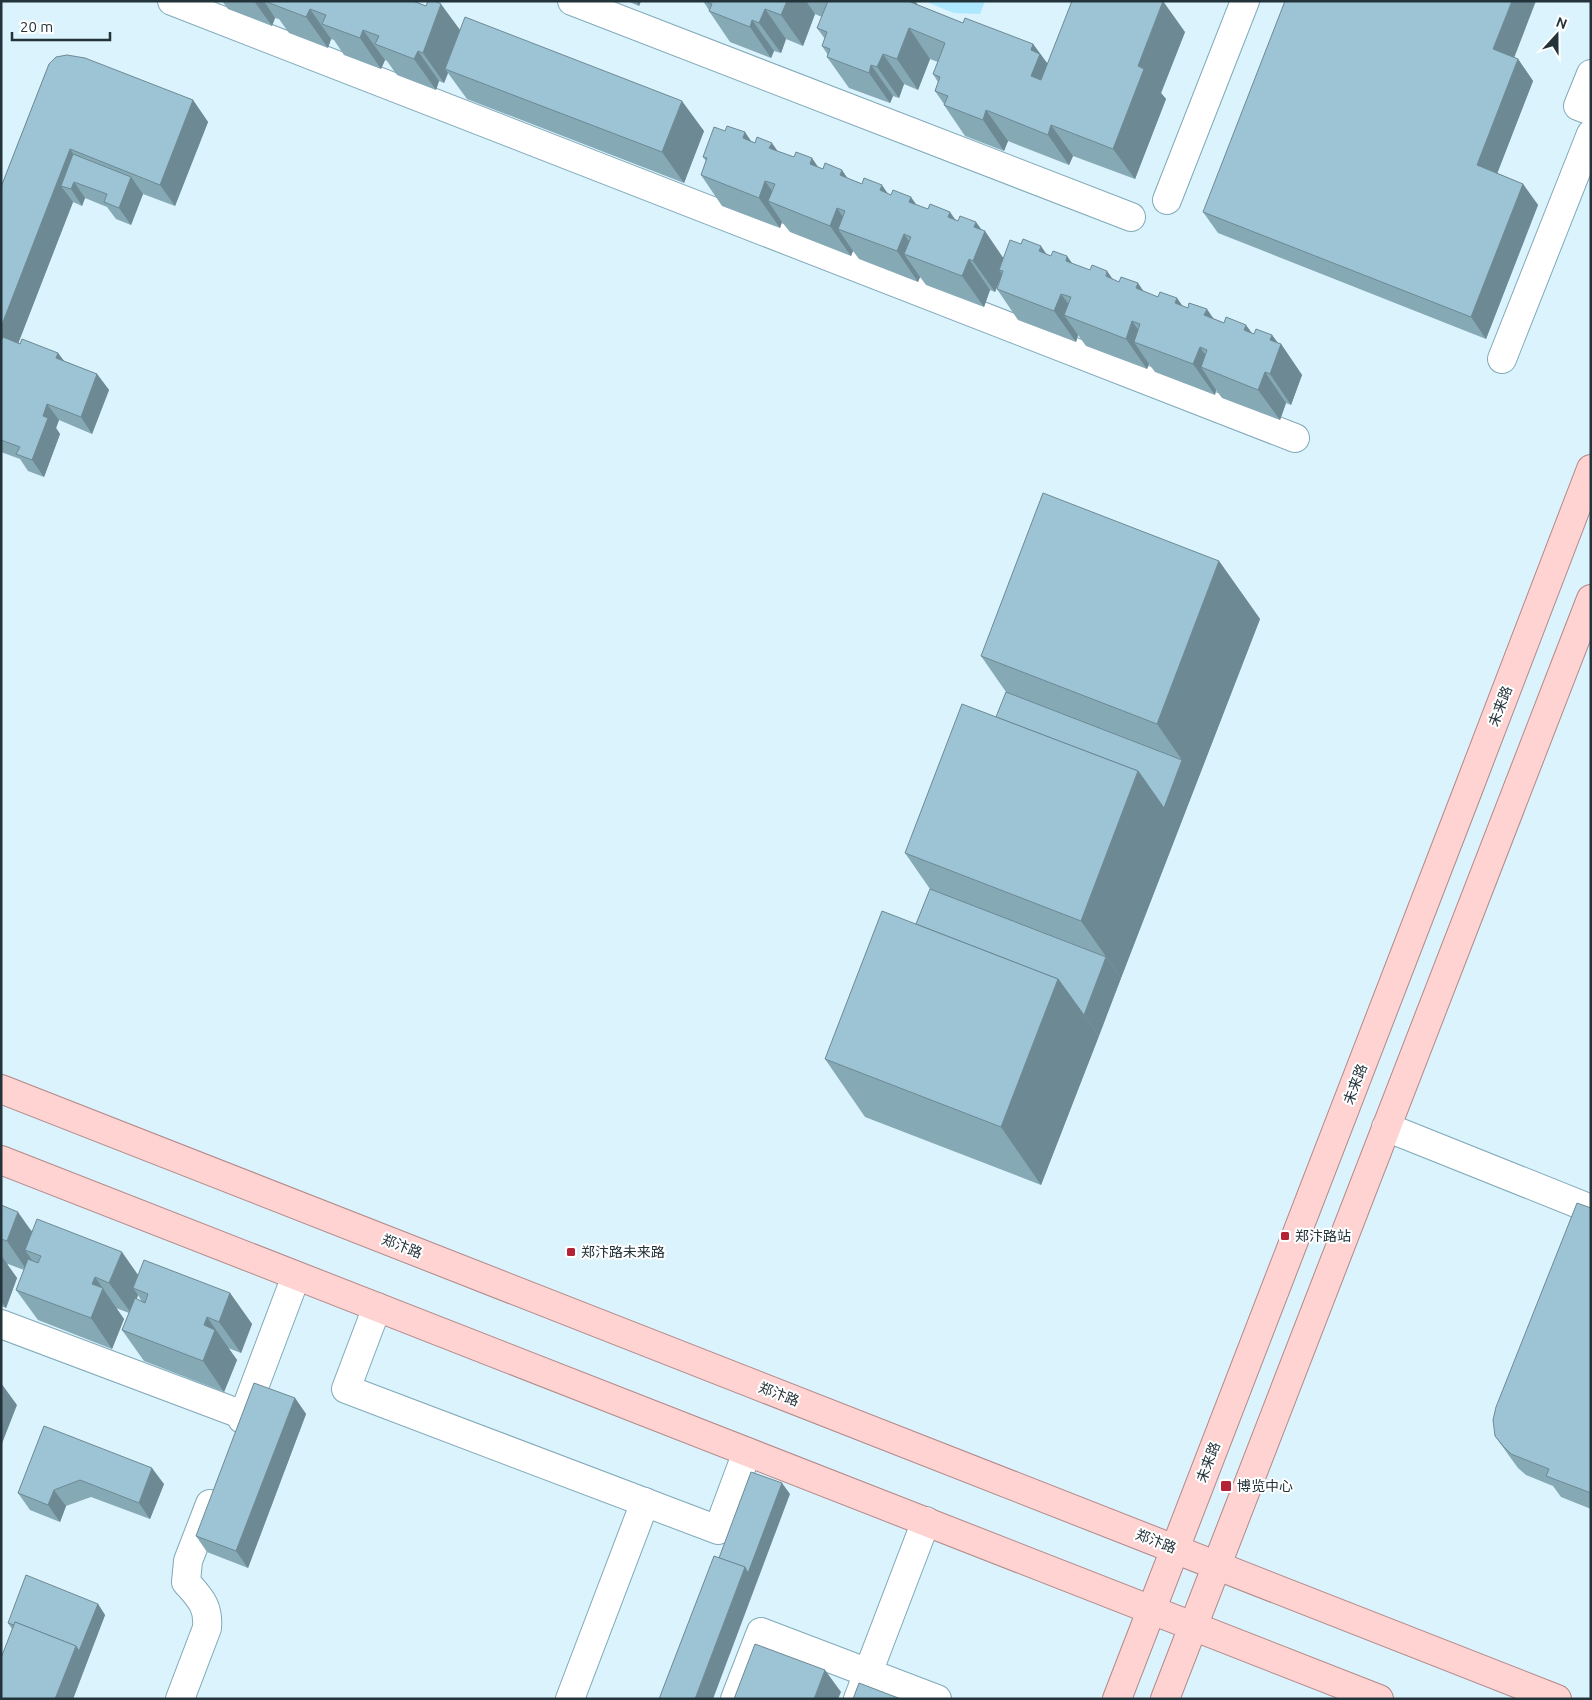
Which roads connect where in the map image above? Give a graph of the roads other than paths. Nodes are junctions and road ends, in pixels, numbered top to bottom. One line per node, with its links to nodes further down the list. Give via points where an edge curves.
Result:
1 (172, 1): 10 (lane)
2 (572, 1): 8 (lane)
3 (1245, 1): 7 (lane)
4 (1591, 74): 5 (lane, via 1578,106)
5 (1591, 111)
6 (1591, 134): 9 (lane)
7 (1167, 200)
8 (1131, 217)
9 (1502, 359)
10 (1295, 438)
11 (1591, 469): 26 (main road, 未来路)
12 (1591, 599): 14 (main road)
13 (1, 1089): 26 (main road, 郑汴路)
14 (1386, 1127): 16 (lane); 27 (main road)
15 (1, 1160): 17 (main road)
16 (1591, 1209)
17 (296, 1276): 18 (main road); 20 (lane)
18 (377, 1307): 22 (main road); 24 (lane, via 346,1389)
19 (1, 1324): 20 (lane)
20 (243, 1416): 21 (lane)
21 (233, 1443)
22 (747, 1452): 24 (lane, via 718,1530); 25 (main road)
23 (219, 1479): 31 (lane, via 188,1561 186,1582 202,1601 208,1616 207,1628)
24 (645, 1502): 32 (lane)
25 (926, 1521): 28 (main road); 30 (lane)
26 (1175, 1549): 27 (main road, 郑汴路); 28 (main road, 未来路)
27 (1217, 1565): 29 (main road); 39 (main road, 郑汴路)
28 (1151, 1610): 29 (main road); 36 (main road, 未来路)
29 (1193, 1626): 37 (main road); 38 (main road)
30 (868, 1673): 33 (lane, via 761,1632); 34 (lane); 35 (lane)
31 (180, 1699)
32 (570, 1699)
33 (735, 1699)
34 (858, 1699)
35 (937, 1699)
36 (1117, 1699)
37 (1165, 1699)
38 (1379, 1699)
39 (1558, 1699)

